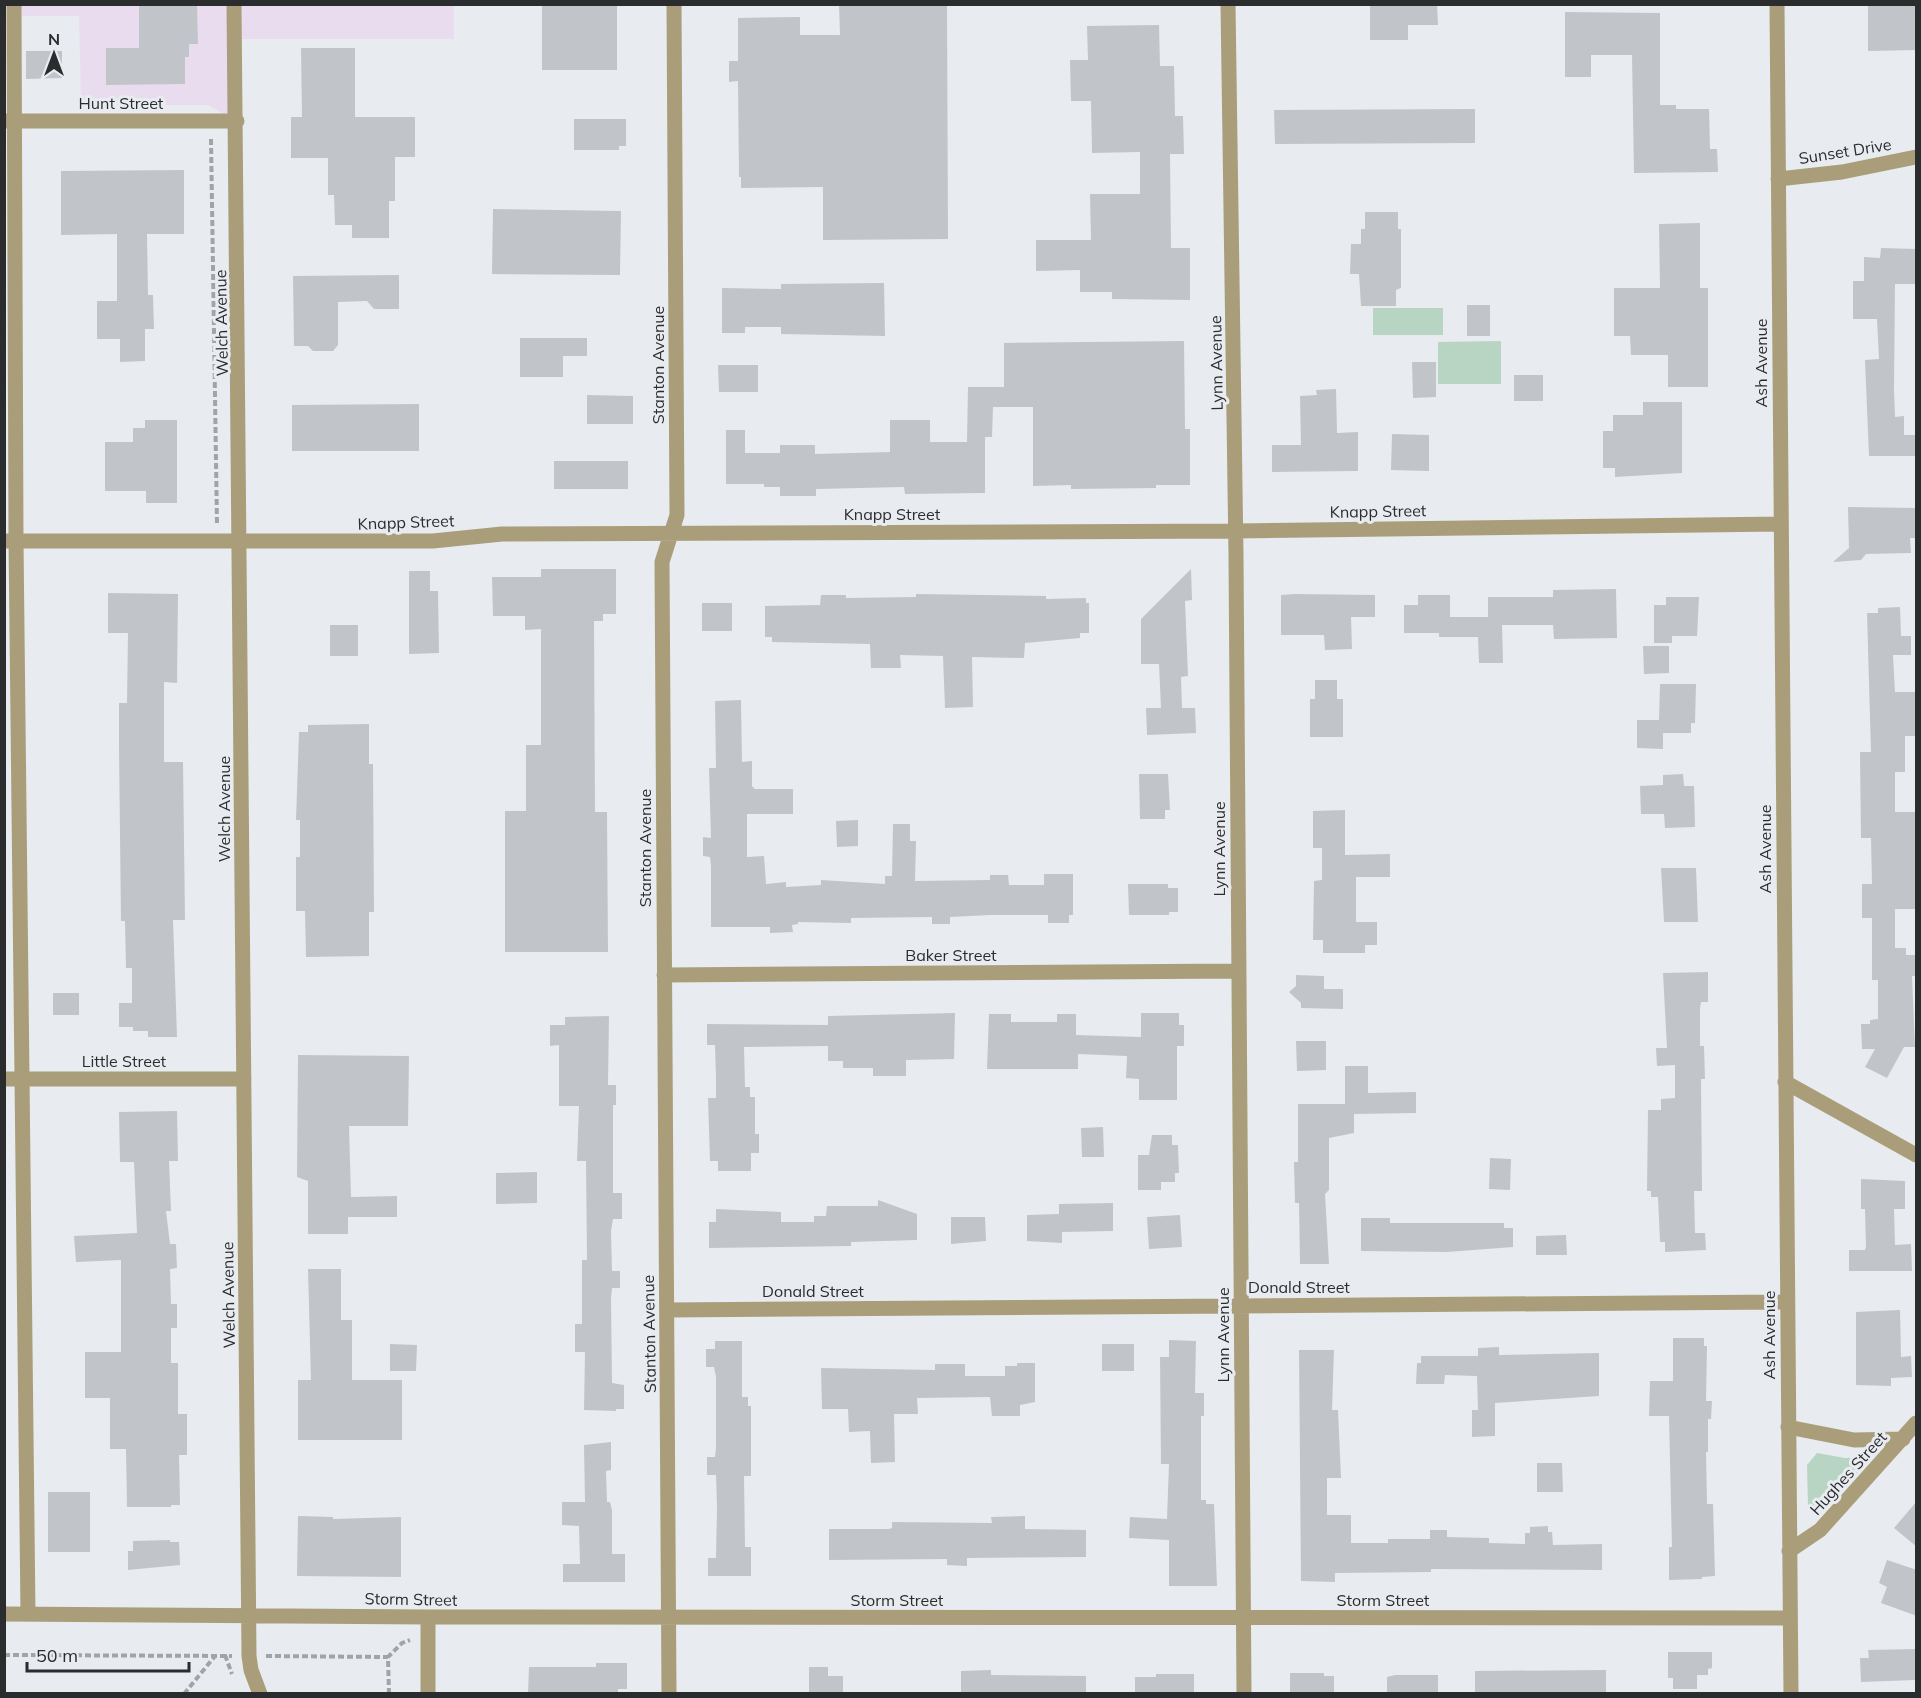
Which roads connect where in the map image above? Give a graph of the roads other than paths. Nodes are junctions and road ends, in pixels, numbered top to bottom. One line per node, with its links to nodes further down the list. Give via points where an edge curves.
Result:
1 (14, 4): 6 (street)
2 (234, 4): 7 (street, Welch Avenue)
3 (674, 4): 12 (street, Stanton Avenue, via 677,515)
4 (1228, 4): 11 (street, Lynn Avenue)
5 (1777, 4): 9 (street, Ash Avenue)
6 (10, 120): 7 (street, Hunt Street); 13 (street)
7 (237, 121): 14 (street, Welch Avenue)
8 (1917, 157): 9 (street, Sunset Drive, via 1842,172)
9 (1778, 179): 10 (street, Ash Avenue)
10 (1780, 524): 11 (street, Knapp Street); 20 (street, Ash Avenue)
11 (1236, 531): 12 (street, Knapp Street); 15 (street, Lynn Avenue)
12 (673, 534): 14 (street, Knapp Street, via 502,534 433,541); 16 (street, Stanton Avenue, via 662,562)
13 (10, 541): 14 (street, Knapp Street); 18 (street)
14 (240, 541): 19 (street, Welch Avenue)
15 (1238, 971): 16 (street, Baker Street); 23 (street, Lynn Avenue)
16 (664, 975): 24 (street, Stanton Avenue)
17 (4, 1079): 18 (street, Little Street)
18 (24, 1079): 19 (street, Little Street); 30 (street)
19 (244, 1079): 31 (street, Welch Avenue)
20 (1785, 1082): 21 (street); 22 (street, Ash Avenue)
21 (1917, 1155)
22 (1787, 1302): 23 (street, Donald Street); 26 (street, Ash Avenue)
23 (1241, 1305): 24 (street, Donald Street); 34 (street, Lynn Avenue)
24 (667, 1310): 33 (street, Stanton Avenue)
25 (1917, 1423): 27 (street, Hughes Street)
26 (1788, 1427): 27 (street, Hughes Street, via 1854,1440); 28 (street, Ash Avenue)
27 (1903, 1438): 28 (street, Hughes Street, via 1820,1530)
28 (1789, 1551): 35 (street, Ash Avenue)
29 (4, 1614): 30 (street, Storm Street)
30 (28, 1614): 31 (street, Storm Street)
31 (249, 1614): 32 (street, Storm Street); 36 (street, Welch Avenue, via 250,1670)
32 (428, 1617): 33 (street, Storm Street); 37 (street)
33 (670, 1618): 34 (street, Storm Street); 38 (street, Stanton Avenue)
34 (1243, 1618): 35 (street, Storm Street); 39 (street, Lynn Avenue)
35 (1789, 1618): 40 (street, Ash Avenue)
36 (260, 1694)
37 (428, 1694)
38 (669, 1694)
39 (1244, 1694)
40 (1791, 1694)

